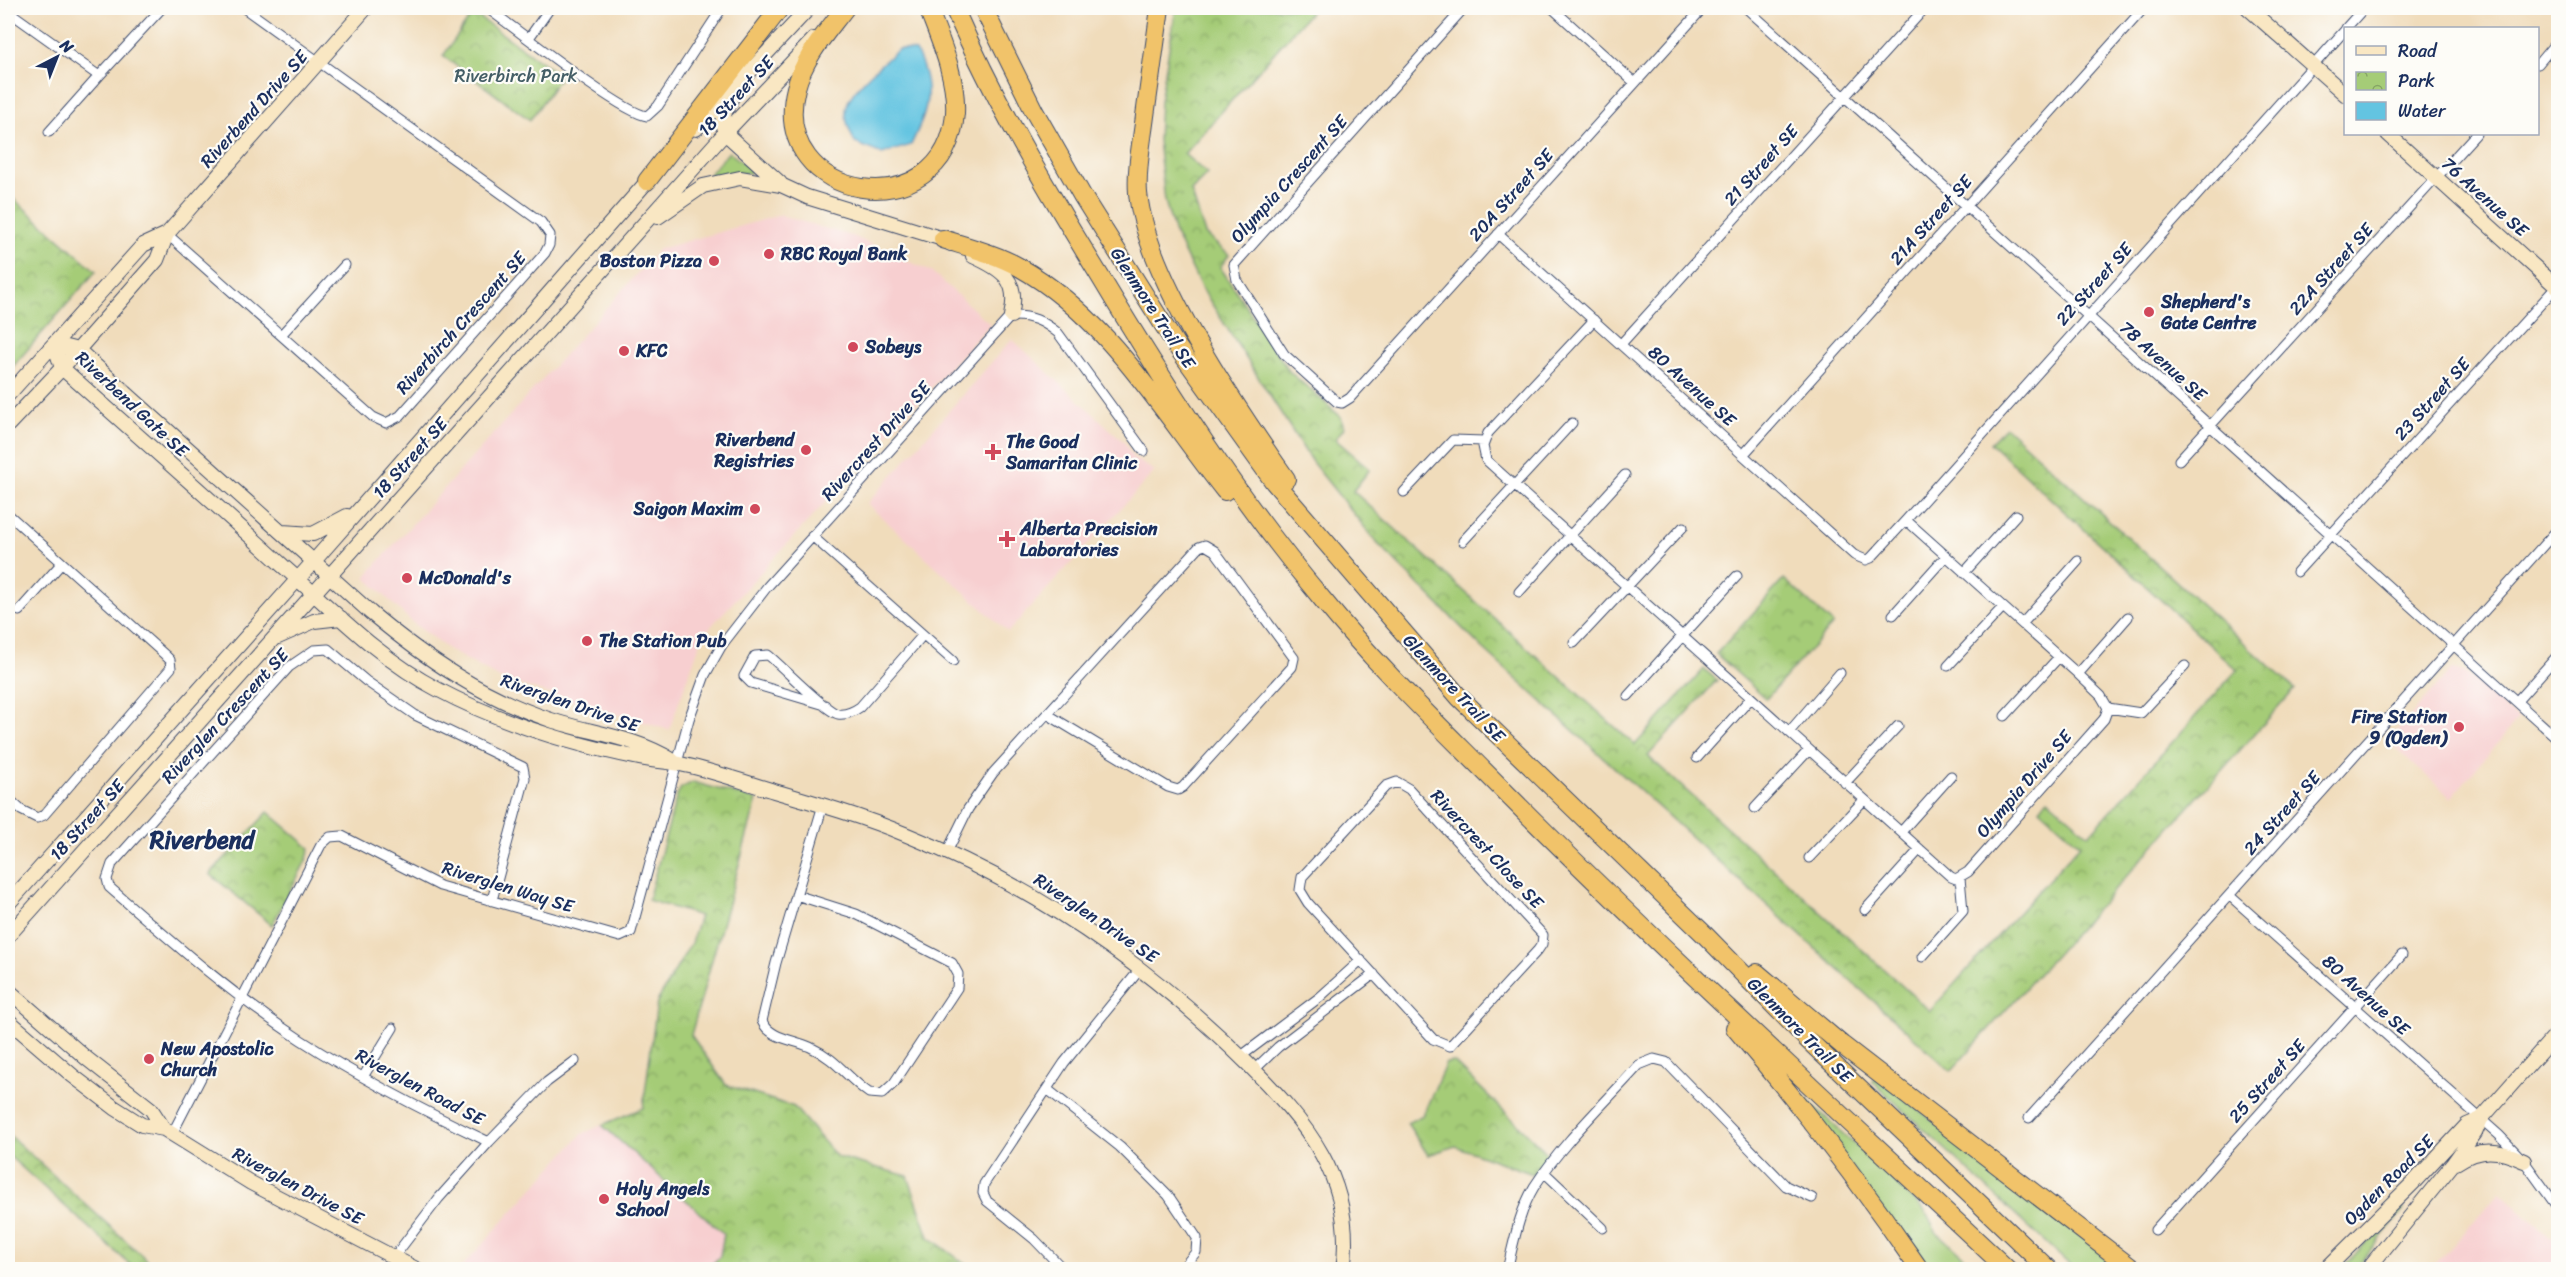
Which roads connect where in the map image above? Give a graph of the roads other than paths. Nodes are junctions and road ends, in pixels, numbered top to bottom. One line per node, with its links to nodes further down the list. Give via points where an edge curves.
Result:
1 (162, 8): 30 (street)
2 (244, 8): 27 (street)
3 (366, 8): 27 (street, Riverbend Drive SE)
4 (487, 8): 25 (street)
5 (550, 8): 25 (street)
6 (722, 8): 25 (street, via 658,106 647,116 634,112)
7 (780, 8): 40 (highway)
8 (809, 8): 32 (street, 18 Street SE)
9 (845, 8): 10 (highway, via 814,49 801,74 793,101 794,125 806,154 822,172 849,186 878,190 898,186 925,172 942,152 953,126 953,84); 36 (street, 18 Street SE)
10 (928, 8)
11 (954, 8): 94 (highway, Glenmore Trail SE, via 1011,127 1130,327 1239,493)
12 (983, 8): 90 (highway, Glenmore Trail SE, via 1034,111 1083,197 1178,348 1274,482)
13 (1160, 8): 90 (highway, via 1140,148 1138,193 1146,227 1160,267 1191,330 1250,426)
14 (1464, 8): 58 (street, Olympia Crescent SE, via 1234,265 1237,279 1284,354 1332,399)
15 (1703, 8): 31 (street, 20A Street SE)
16 (1746, 8): 34 (street, 78 Avenue SE)
17 (1925, 8): 34 (street, 21 Street SE)
18 (2144, 8): 42 (street, 21A Street SE)
19 (2248, 8): 29 (street)
20 (2364, 8): 23 (street, 22 Street SE)
21 (1557, 9): 31 (street)
22 (8, 11): 30 (street)
23 (2348, 27)
24 (2344, 31): 29 (street, 22 Street SE)
25 (529, 38)
26 (2559, 40): 28 (street)
27 (320, 62): 43 (street, Riverbend Drive SE); 52 (street, Riverbirch Crescent SE, via 541,222 550,240 545,253 515,289 394,421 386,423 373,417)
28 (2539, 63)
29 (2313, 65): 33 (street); 50 (street, 22 Street SE)
30 (99, 76): 35 (street)
31 (1635, 83): 45 (street, 20A Street SE)
32 (738, 85): 36 (street, via 723,116); 40 (street, 18 Street SE)
33 (2344, 93)
34 (1846, 96): 42 (street, 78 Avenue SE); 54 (street, 21 Street SE)
35 (49, 132)
36 (725, 133): 41 (street); 44 (street, 18 Street SE)
37 (2389, 135): 39 (street, 76 Avenue SE)
38 (2475, 135): 39 (street, 22A Street SE)
39 (2437, 178): 48 (street, 76 Avenue SE); 61 (street, 22A Street SE)
40 (647, 181): 69 (street, 18 Street SE)
41 (781, 185): 44 (street, via 740,178 710,184 688,195); 46 (street, via 807,197)
42 (1966, 205): 50 (street, 78 Avenue SE); 64 (street, 21A Street SE)
43 (167, 234): 52 (street, Riverbirch Crescent SE); 53 (street, Riverbend Drive SE, via 143,245); 55 (street, Riverbend Drive SE, via 157,260)
44 (635, 234): 87 (street, 18 Street SE)
45 (1498, 234): 51 (street, 80 Avenue SE); 58 (street, 20A Street SE)
46 (943, 238): 49 (street, via 1004,273 1014,289); 94 (highway, via 1018,267 1085,315 1260,537)
47 (345, 265): 52 (street)
48 (2558, 286): 76 (street, 23 Street SE)
49 (1011, 316): 63 (street, via 1042,321 1058,333); 77 (street, Rivercrest Drive SE)
50 (2088, 316): 61 (street, 78 Avenue SE); 72 (street, 22 Street SE)
51 (1593, 320): 54 (street, 80 Avenue SE); 62 (street)
52 (281, 335)
53 (54, 344): 55 (street, Riverbend Gate SE); 56 (street, Riverbend Gate SE); 57 (street, Riverbend Drive SE)
54 (1621, 344): 64 (street, 80 Avenue SE)
55 (78, 350): 56 (street, Riverbend Drive SE); 75 (street, Riverbend Gate SE)
56 (62, 368): 60 (street, Riverbend Drive SE); 89 (street, Riverbend Gate SE)
57 (8, 395)
58 (1342, 403)
59 (1572, 423): 67 (street)
60 (8, 424)
61 (2210, 426): 65 (street, 22A Street SE); 76 (street, 78 Avenue SE)
62 (1484, 441): 67 (street, via 1486,460); 68 (street, via 1453,440)
63 (1144, 452)
64 (1744, 454): 81 (street, 80 Avenue SE, via 1854,555)
65 (2179, 460)
66 (1625, 475): 78 (street)
67 (1513, 485): 78 (street); 79 (street)
68 (1404, 492)
69 (362, 505): 75 (street, via 336,524 313,534); 82 (street, 18 Street SE)
70 (8, 514): 84 (street)
71 (2016, 515): 86 (street)
72 (1906, 520): 80 (street); 81 (street, 22 Street SE)
73 (1683, 527): 91 (street)
74 (2559, 529): 105 (street, 24 Street SE)
75 (282, 532): 82 (street, Riverbend Gate SE)
76 (2331, 534): 85 (street, 23 Street SE); 105 (street, 78 Avenue SE)
77 (812, 536): 101 (street); 125 (street, Rivercrest Drive SE, via 745,612 722,645 699,691)
78 (1570, 536): 91 (street); 92 (street)
79 (1463, 541)
80 (1946, 556): 86 (street); 97 (street)
81 (1866, 560)
82 (314, 561): 87 (street, Riverglen Drive SE); 89 (street, 18 Street SE)
83 (2078, 561): 100 (street)
84 (61, 564): 96 (street); 128 (street, via 165,655 171,668 44,815 30,816)
85 (2297, 572)
86 (1964, 573): 95 (street)
87 (330, 575): 93 (street, 18 Street SE); 125 (street, Riverglen Drive SE, via 406,643 470,685 504,703 640,746)
88 (1737, 576): 102 (street)
89 (298, 579): 93 (street, Riverbend Gate SE); 140 (street, 18 Street SE)
90 (1356, 579): 142 (highway, Glenmore Trail SE, via 1459,697)
91 (1626, 586): 102 (street); 104 (street)
92 (1518, 592)
93 (314, 593): 99 (street, Riverglen Drive SE); 103 (street, 18 Street SE)
94 (1324, 602): 147 (highway, Glenmore Trail SE, via 1419,705)
95 (2002, 606): 100 (street); 109 (street)
96 (20, 611)
97 (1893, 615)
98 (2128, 617): 112 (street)
99 (341, 618): 103 (street, via 314,621); 125 (street, Riverglen Drive SE, via 391,660 461,702 498,718 633,757)
100 (2022, 624): 107 (street)
101 (923, 635): 108 (street); 116 (street, via 854,712 838,714)
102 (1682, 636): 113 (street); 114 (street)
103 (271, 641): 143 (street, 18 Street SE)
104 (1574, 643)
105 (2454, 646): 115 (street, 78 Avenue SE); 138 (street, 24 Street SE)
106 (2559, 655): 115 (street)
107 (2059, 657): 112 (street); 119 (street)
108 (953, 661)
109 (1948, 666)
110 (2185, 666): 117 (street, via 2141,713)
111 (1840, 673): 121 (street)
112 (2078, 674): 117 (street)
113 (1628, 696)
114 (1751, 698): 121 (street); 124 (street)
115 (2517, 701): 122 (street, 78 Avenue SE)
116 (825, 705): 116 (street, via 768,655 755,656 745,672 751,683)
117 (2108, 708): 136 (street, Olympia Drive SE, via 2104,719)
118 (1047, 714): 118 (street, via 1192,552 1205,545 1215,551 1294,658 1292,667 1178,790); 134 (street, via 977,794)
119 (2006, 716)
120 (1898, 726): 127 (street)
121 (1789, 732): 123 (street)
122 (2559, 739)
123 (1809, 750): 127 (street); 131 (street)
124 (1697, 758)
125 (677, 763): 130 (street, Riverglen Drive SE); 139 (street, Riverglen Way SE, via 631,932 620,937)
126 (1951, 776): 132 (street)
127 (1845, 783): 129 (street)
128 (8, 798)
129 (1864, 800): 132 (street); 135 (street)
130 (823, 806): 134 (street, Riverglen Drive SE); 137 (street)
131 (1755, 808)
132 (1901, 832): 133 (street)
133 (1920, 849): 136 (street, via 1951,877); 141 (street)
134 (947, 852): 148 (street, Riverglen Drive SE, via 1047,903)
135 (1809, 858)
136 (1960, 878): 145 (street, via 1963,911)
137 (796, 895): 137 (street, via 879,924 956,968 957,988 894,1083 882,1094 868,1093 836,1061 764,1027 761,1014)
138 (2230, 896): 152 (street, 80 Avenue SE); 161 (street, 24 Street SE)
139 (492, 900): 151 (street, Riverglen Way SE, via 440,886 342,836 330,837 321,846); 151 (street, Riverglen Crescent SE, via 525,778 522,767 415,715 366,681 334,652 314,650 289,667 112,864 107,879 109,887)
140 (9, 901)
141 (1865, 910)
142 (1705, 935): 182 (highway, Glenmore Trail SE, via 1808,1040); 183 (highway)
143 (8, 936)
144 (2402, 955): 152 (street, 25 Street SE)
145 (1922, 957)
146 (1361, 960): 149 (street, Rivercrest Close SE); 149 (street, Rivercrest Close SE, via 1308,903 1300,883 1386,786 1397,782 1409,789 1440,822 1540,930 1544,940 1450,1046 1433,1039); 156 (street, via 1320,997)
147 (1680, 962): 180 (highway, via 1798,1102); 181 (highway, Glenmore Trail SE)
148 (1141, 968): 156 (street, Riverglen Drive SE); 160 (street)
149 (1374, 974): 158 (street)
150 (8, 990): 163 (street, Riverglen Drive SE, via 151,1109)
151 (242, 998): 159 (street, Riverglen Road SE); 163 (street, Riverglen Way SE)
152 (2356, 1007): 162 (street, 80 Avenue SE); 171 (street, 25 Street SE)
153 (8, 1020): 163 (street, Riverglen Drive SE, via 115,1107 142,1125)
154 (393, 1028): 159 (street)
155 (2559, 1032): 162 (street, Ogden Road SE)
156 (1240, 1056): 158 (street, Riverglen Drive SE)
157 (575, 1061): 164 (street, via 547,1082)
158 (1254, 1070): 178 (street, Riverglen Drive SE, via 1307,1130 1329,1166 1343,1215)
159 (363, 1077): 164 (street, Riverglen Road SE)
160 (1047, 1089): 176 (street, via 986,1179 983,1193 987,1201); 177 (street, via 1120,1147 1168,1195 1197,1238 1196,1252)
161 (2029, 1118)
162 (2481, 1119): 165 (street, 80 Avenue SE); 166 (street, Ogden Road SE); 184 (street, Ogden Road SE, via 2467,1125)
163 (168, 1131): 173 (street, Riverglen Drive SE, via 269,1193)
164 (489, 1142): 173 (street, Riverglen Road SE, via 439,1197)
165 (2524, 1161): 166 (street, via 2498,1152 2477,1151); 169 (street, 80 Avenue SE)
166 (2452, 1166): 185 (street, Ogden Road SE)
167 (1545, 1173): 168 (street, via 1639,1065 1654,1059 1672,1067 1786,1186); 170 (street); 179 (street, via 1523,1210)
168 (1812, 1198)
169 (2559, 1208)
170 (1603, 1228)
171 (2155, 1230)
172 (8, 1263): 174 (street)
173 (398, 1263): 175 (street, Riverglen Drive SE)
174 (13, 1269)
175 (418, 1269)
176 (1064, 1269)
177 (1181, 1269)
178 (1343, 1269)
179 (1507, 1269)
180 (1920, 1269)
181 (2008, 1269)
182 (2049, 1269)
183 (2134, 1269)
184 (2325, 1269)
185 (2367, 1269)

